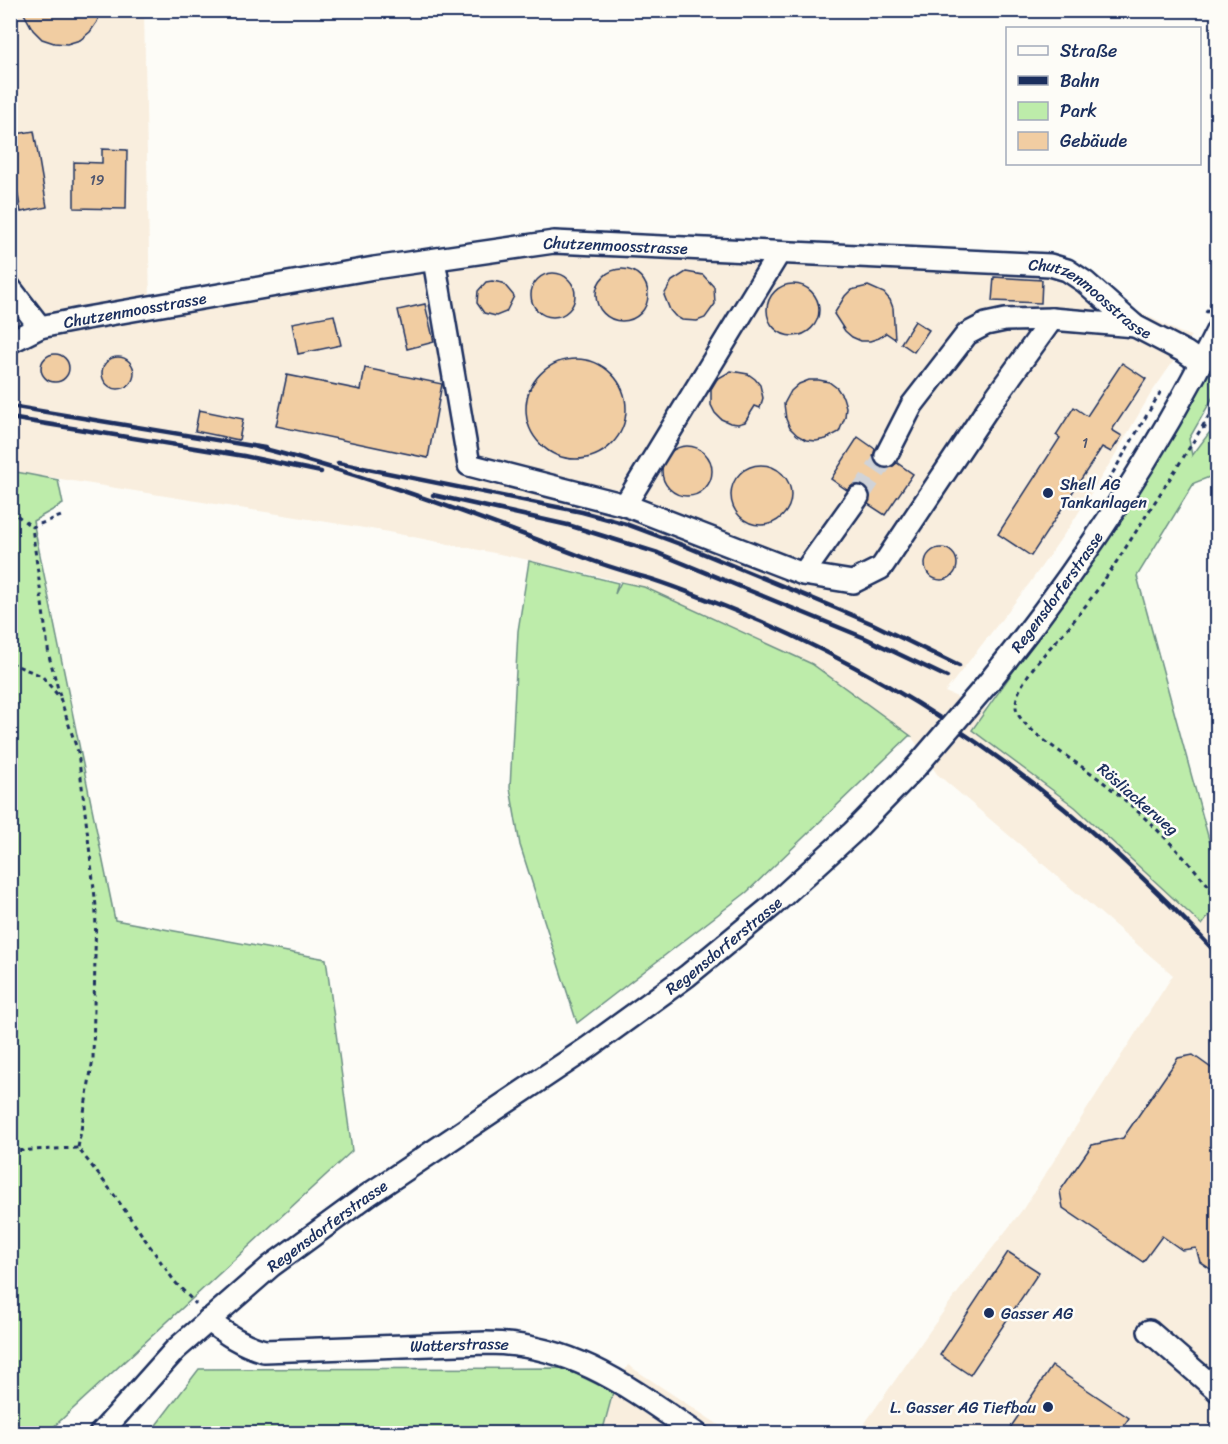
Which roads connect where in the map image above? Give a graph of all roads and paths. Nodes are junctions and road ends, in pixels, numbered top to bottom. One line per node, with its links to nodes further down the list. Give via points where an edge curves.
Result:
1 (778, 254): 2 (street, Chutzenmoosstrasse, via 554,242); 5 (street, Chutzenmoosstrasse, via 1050,265 1085,282); 17 (street)
2 (434, 260): 6 (street, Chutzenmoosstrasse); 17 (street, via 469,465)
3 (10, 288): 6 (street)
4 (1052, 319): 5 (street); 14 (street, via 1005,320 967,334 912,405); 21 (street, via 881,568 853,582)
5 (1135, 326): 9 (street, Chutzenmoosstrasse)
6 (40, 327): 8 (street, Chutzenmoosstrasse)
7 (1218, 329): 9 (street, Regensdorferstrasse)
8 (10, 342)
9 (1201, 363): 27 (street, Regensdorferstrasse, bridge, via 1129,486 1024,638 916,767 853,832 687,976 590,1047 303,1241)
10 (1164, 387): 15 (path)
11 (1218, 399): 13 (path)
12 (1218, 424): 13 (path)
13 (1202, 428): 24 (path, Rösliackerweg, via 1127,545 1029,674 1016,699 1017,713 1033,730 1152,824)
14 (886, 456)
15 (1106, 483)
16 (858, 497): 21 (street)
17 (625, 505): 21 (street)
18 (10, 510): 20 (path)
19 (61, 516): 20 (path)
20 (32, 527): 23 (path, via 49,656)
21 (803, 574)
22 (10, 663): 23 (path, via 42,676)
23 (60, 698): 25 (path, via 78,752 96,906 93,1059)
24 (1218, 897)
25 (78, 1148): 26 (path); 27 (path, via 175,1282)
26 (10, 1151)
27 (208, 1320): 30 (street, Regensdorferstrasse); 31 (street, Watterstrasse, via 235,1340 264,1351 486,1343 535,1347 596,1368)
28 (1149, 1331): 29 (street)
29 (1218, 1390)
30 (100, 1434)
31 (697, 1434)

